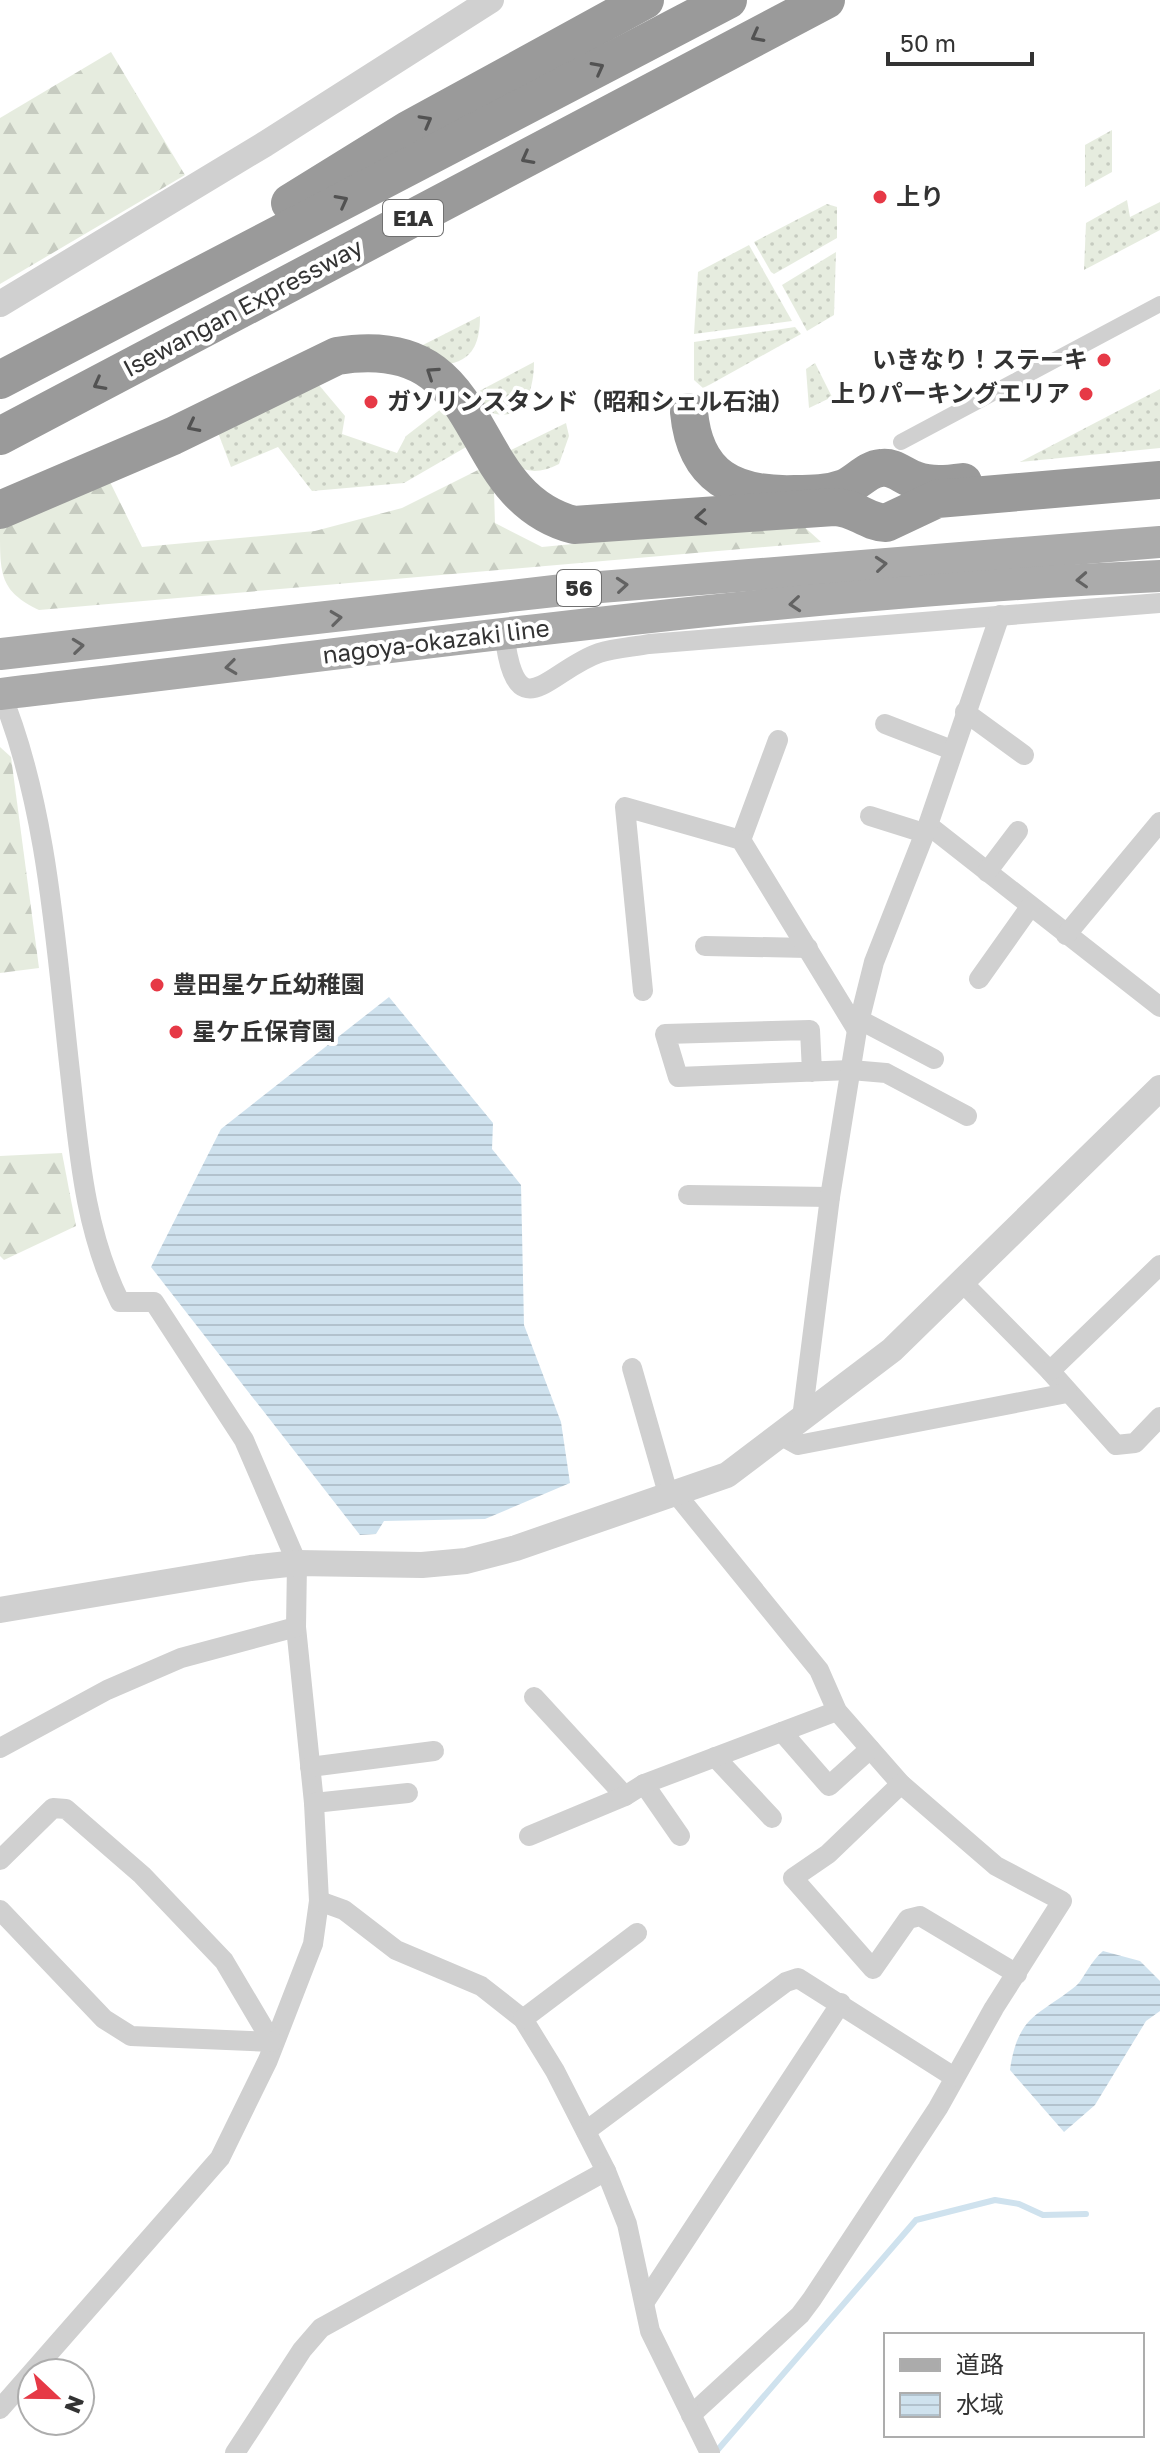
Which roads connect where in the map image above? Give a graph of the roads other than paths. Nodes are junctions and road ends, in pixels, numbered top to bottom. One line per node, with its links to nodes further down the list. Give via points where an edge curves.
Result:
1 (491, 0): 5 (street)
2 (645, 0): 7 (highway, one-way to 2, via 408,130)
3 (728, 0): 7 (highway, Isewangan Expressway / E1A, one-way to 3)
4 (826, 0): 9 (highway, Isewangan Expressway / E1A, one-way to 9)
5 (0, 304)
6 (1160, 304): 10 (street)
7 (0, 379)
8 (689, 412): 11 (highway, via 694,445 711,470 737,488 769,495 842,489 882,467 915,481 943,484)
9 (0, 436)
10 (901, 442)
11 (1160, 464)
12 (1160, 480): 13 (highway, one-way to 13, via 937,499 886,523 834,507 574,525 542,513 517,493 460,399 437,375 408,360 357,353 337,356 173,436)
13 (0, 510)
14 (1160, 542): 19 (main road, nagoya-okazaki line / 56, one-way to 14, via 563,590)
15 (1160, 576): 18 (main road, nagoya-okazaki line / 56, one-way to 18, via 1054,581)
16 (1160, 603): 17 (street)
17 (1000, 615): 18 (street, via 649,644 598,653 544,687 531,688 517,682 508,669); 21 (street)
18 (504, 632): 20 (main road, nagoya-okazaki line / 56, one-way to 20)
19 (0, 654)
20 (1, 693): 56 (street, via 20,743 43,860 85,1197 101,1264 120,1302 154,1302 236,1428)
21 (965, 712): 24 (street); 25 (street)
22 (885, 724): 24 (street)
23 (778, 740): 30 (street)
24 (952, 750): 28 (street)
25 (1024, 755)
26 (870, 816): 28 (street)
27 (1160, 822): 33 (street)
28 (926, 829): 31 (street); 39 (street, via 874,962)
29 (1018, 831): 31 (street)
30 (741, 840): 35 (street); 37 (street, via 625,807)
31 (987, 872): 32 (street)
32 (1030, 907): 33 (street); 36 (street)
33 (1066, 935): 38 (street)
34 (705, 946): 35 (street)
35 (808, 948): 39 (street)
36 (979, 979)
37 (643, 991)
38 (1160, 1007)
39 (858, 1025): 40 (street); 41 (street)
40 (934, 1059)
41 (851, 1070): 42 (street, via 835,1071 678,1077 665,1034 810,1030); 44 (street, via 886,1073); 46 (street)
42 (812, 1072)
43 (1160, 1088): 48 (street)
44 (967, 1116)
45 (688, 1195): 46 (street)
46 (830, 1197): 53 (street)
47 (1160, 1265): 50 (street)
48 (962, 1282): 50 (street); 53 (street, via 892,1350)
49 (632, 1368): 55 (street)
50 (1050, 1371): 51 (street)
51 (1067, 1393): 52 (street, via 1116,1445 1135,1443); 54 (street, via 798,1445)
52 (1160, 1417)
53 (802, 1418): 54 (street)
54 (780, 1435): 55 (street, via 727,1475)
55 (673, 1496): 56 (street, via 466,1561); 60 (street, via 819,1670)
56 (297, 1563): 57 (street); 58 (street)
57 (0, 1610)
58 (296, 1627): 62 (street, via 181,1658 107,1690); 66 (street)
59 (534, 1697): 70 (street)
60 (837, 1711): 61 (street); 63 (street)
61 (782, 1732): 63 (street, via 829,1786); 65 (street)
62 (0, 1748)
63 (870, 1749): 68 (street)
64 (434, 1751): 66 (street)
65 (715, 1757): 67 (street); 72 (street)
66 (310, 1767): 71 (street)
67 (644, 1784): 70 (street); 74 (street)
68 (901, 1784): 79 (street, via 996,1866 1062,1901); 79 (street, via 828,1854 793,1878 873,1969 908,1919 920,1916)
69 (408, 1793): 71 (street)
70 (625, 1796): 73 (street)
71 (314, 1803): 76 (street)
72 (772, 1818)
73 (529, 1836)
74 (680, 1836)
75 (0, 1860): 82 (street, via 53,1808 66,1809 142,1875 224,1961)
76 (319, 1901): 81 (street, via 344,1910 396,1950 481,1986); 82 (street, via 313,1944)
77 (0, 1910): 82 (street, via 104,2019 131,2036)
78 (637, 1933): 81 (street)
79 (1017, 1974): 83 (street)
80 (841, 2003): 83 (street); 84 (street, via 798,1978 786,1982); 86 (street)
81 (523, 2019): 84 (street)
82 (272, 2042): 87 (street, via 220,2158)
83 (954, 2077): 88 (street, via 800,2315)
84 (586, 2131): 85 (street)
85 (606, 2171): 86 (street, via 627,2224); 89 (street, via 321,2328)
86 (646, 2300): 88 (street, via 650,2331)
87 (0, 2409)
88 (691, 2415): 90 (street)
89 (235, 2453)
90 (710, 2453)

